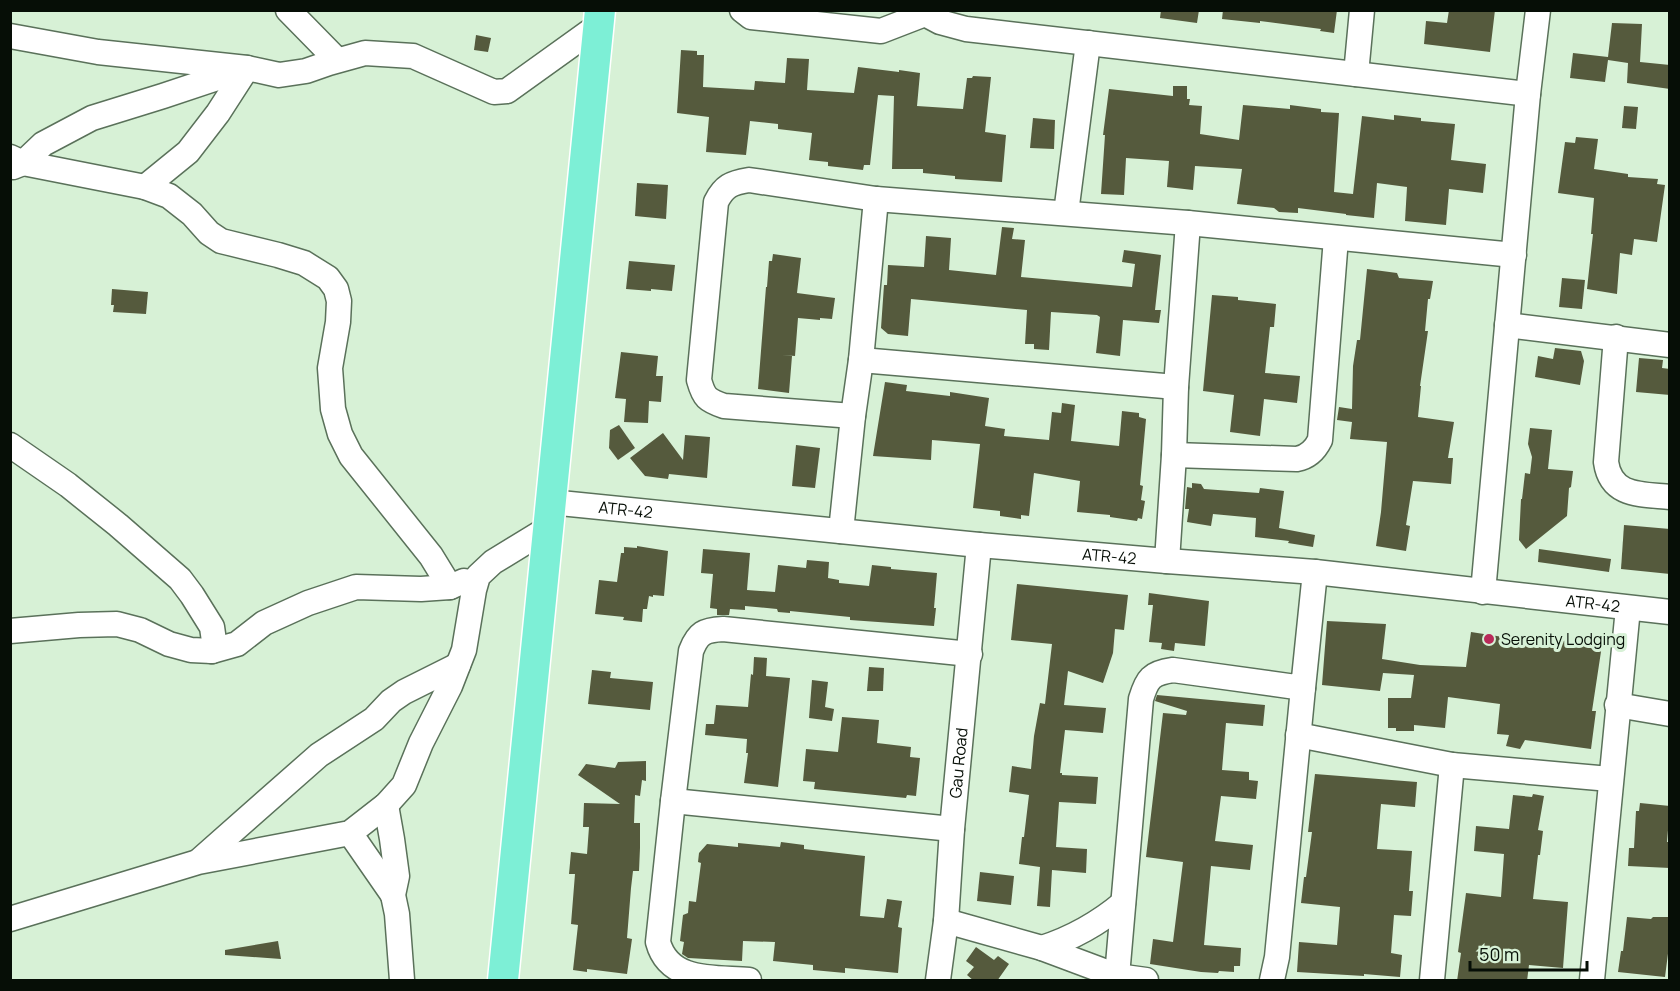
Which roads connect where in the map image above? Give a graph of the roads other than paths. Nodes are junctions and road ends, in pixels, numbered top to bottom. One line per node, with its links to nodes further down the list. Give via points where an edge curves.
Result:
1 (288, 10): 9 (street)
2 (742, 10): 5 (street, via 751,17 880,31)
3 (1362, 10): 11 (street)
4 (1538, 10): 12 (street)
5 (924, 12): 8 (street, via 940,22 966,29)
6 (599, 18): 9 (street, via 507,91 494,92 413,57 365,52); 29 (main road)
7 (10, 36): 10 (street, via 98,52)
8 (1088, 43): 11 (street); 16 (street)
9 (337, 60): 10 (street, via 279,75)
10 (247, 68): 13 (street, via 92,118); 14 (street, via 188,152)
11 (1356, 74): 12 (street)
12 (1528, 94): 19 (street)
13 (15, 163): 14 (street)
14 (145, 187): 35 (street, via 169,196 221,241 304,263 332,283 339,302 330,368 333,409 340,434 351,456 431,556)
15 (876, 199): 16 (street); 23 (street); 25 (street, via 749,180 733,183 721,191 716,202 699,380 704,396 724,406)
16 (1066, 213): 17 (street)
17 (1188, 223): 18 (street); 24 (street)
18 (1336, 238): 19 (street); 27 (street, via 1320,440 1316,447 1297,459)
19 (1514, 255): 20 (street)
20 (1507, 325): 21 (street); 36 (street)
21 (1616, 337): 22 (street); 28 (street, via 1607,472 1628,493)
22 (1670, 345)
23 (861, 360): 24 (street); 25 (street)
24 (1176, 387): 27 (street)
25 (853, 416): 30 (street)
26 (10, 445): 40 (street, via 68,484 180,579 212,627)
27 (1174, 455): 32 (street)
28 (1670, 497)
29 (548, 515): 30 (street, ATR-42); 34 (street); 61 (main road)
30 (841, 531): 31 (street, ATR-42)
31 (979, 545): 32 (street, ATR-42); 41 (street, Gau Road)
32 (1167, 561): 33 (street, ATR-42)
33 (1315, 572): 36 (street, ATR-42); 43 (street)
34 (478, 576): 35 (street); 42 (street)
35 (450, 587): 40 (street, via 356,587 308,603 264,623 237,644)
36 (1483, 591): 37 (street, ATR-42)
37 (1628, 608): 38 (street, ATR-42); 44 (street)
38 (1670, 612)
39 (10, 631): 40 (street, via 117,624 169,644)
40 (212, 651)
41 (970, 654): 49 (street, via 723,629 703,633 696,638 691,651); 51 (street, Gau Road)
42 (458, 665): 50 (street, via 404,785); 53 (street, via 404,692 374,719 319,755)
43 (1304, 688): 46 (street); 55 (street, via 1173,670 1154,676 1146,684 1141,699)
44 (1617, 705): 45 (street); 48 (street)
45 (1670, 714)
46 (1298, 735): 47 (street); 65 (street)
47 (1452, 765): 48 (street); 66 (street)
48 (1610, 778): 67 (street)
49 (673, 801): 51 (street); 62 (street, via 658,942 662,954 690,975)
50 (386, 805): 52 (street); 54 (street, via 397,876)
51 (952, 829): 57 (street, Gau Road)
52 (350, 832): 53 (street); 54 (street)
53 (198, 862): 56 (street)
54 (393, 895): 60 (street)
55 (1123, 903): 58 (street, via 1087,929); 59 (street)
56 (10, 919)
57 (946, 921): 58 (street); 63 (street, Gau Road)
58 (1042, 948): 59 (street)
59 (1117, 976): 64 (street)
60 (402, 981)
61 (503, 981)
62 (749, 981)
63 (938, 981)
64 (1146, 981)
65 (1272, 981)
66 (1432, 981)
67 (1592, 981)

